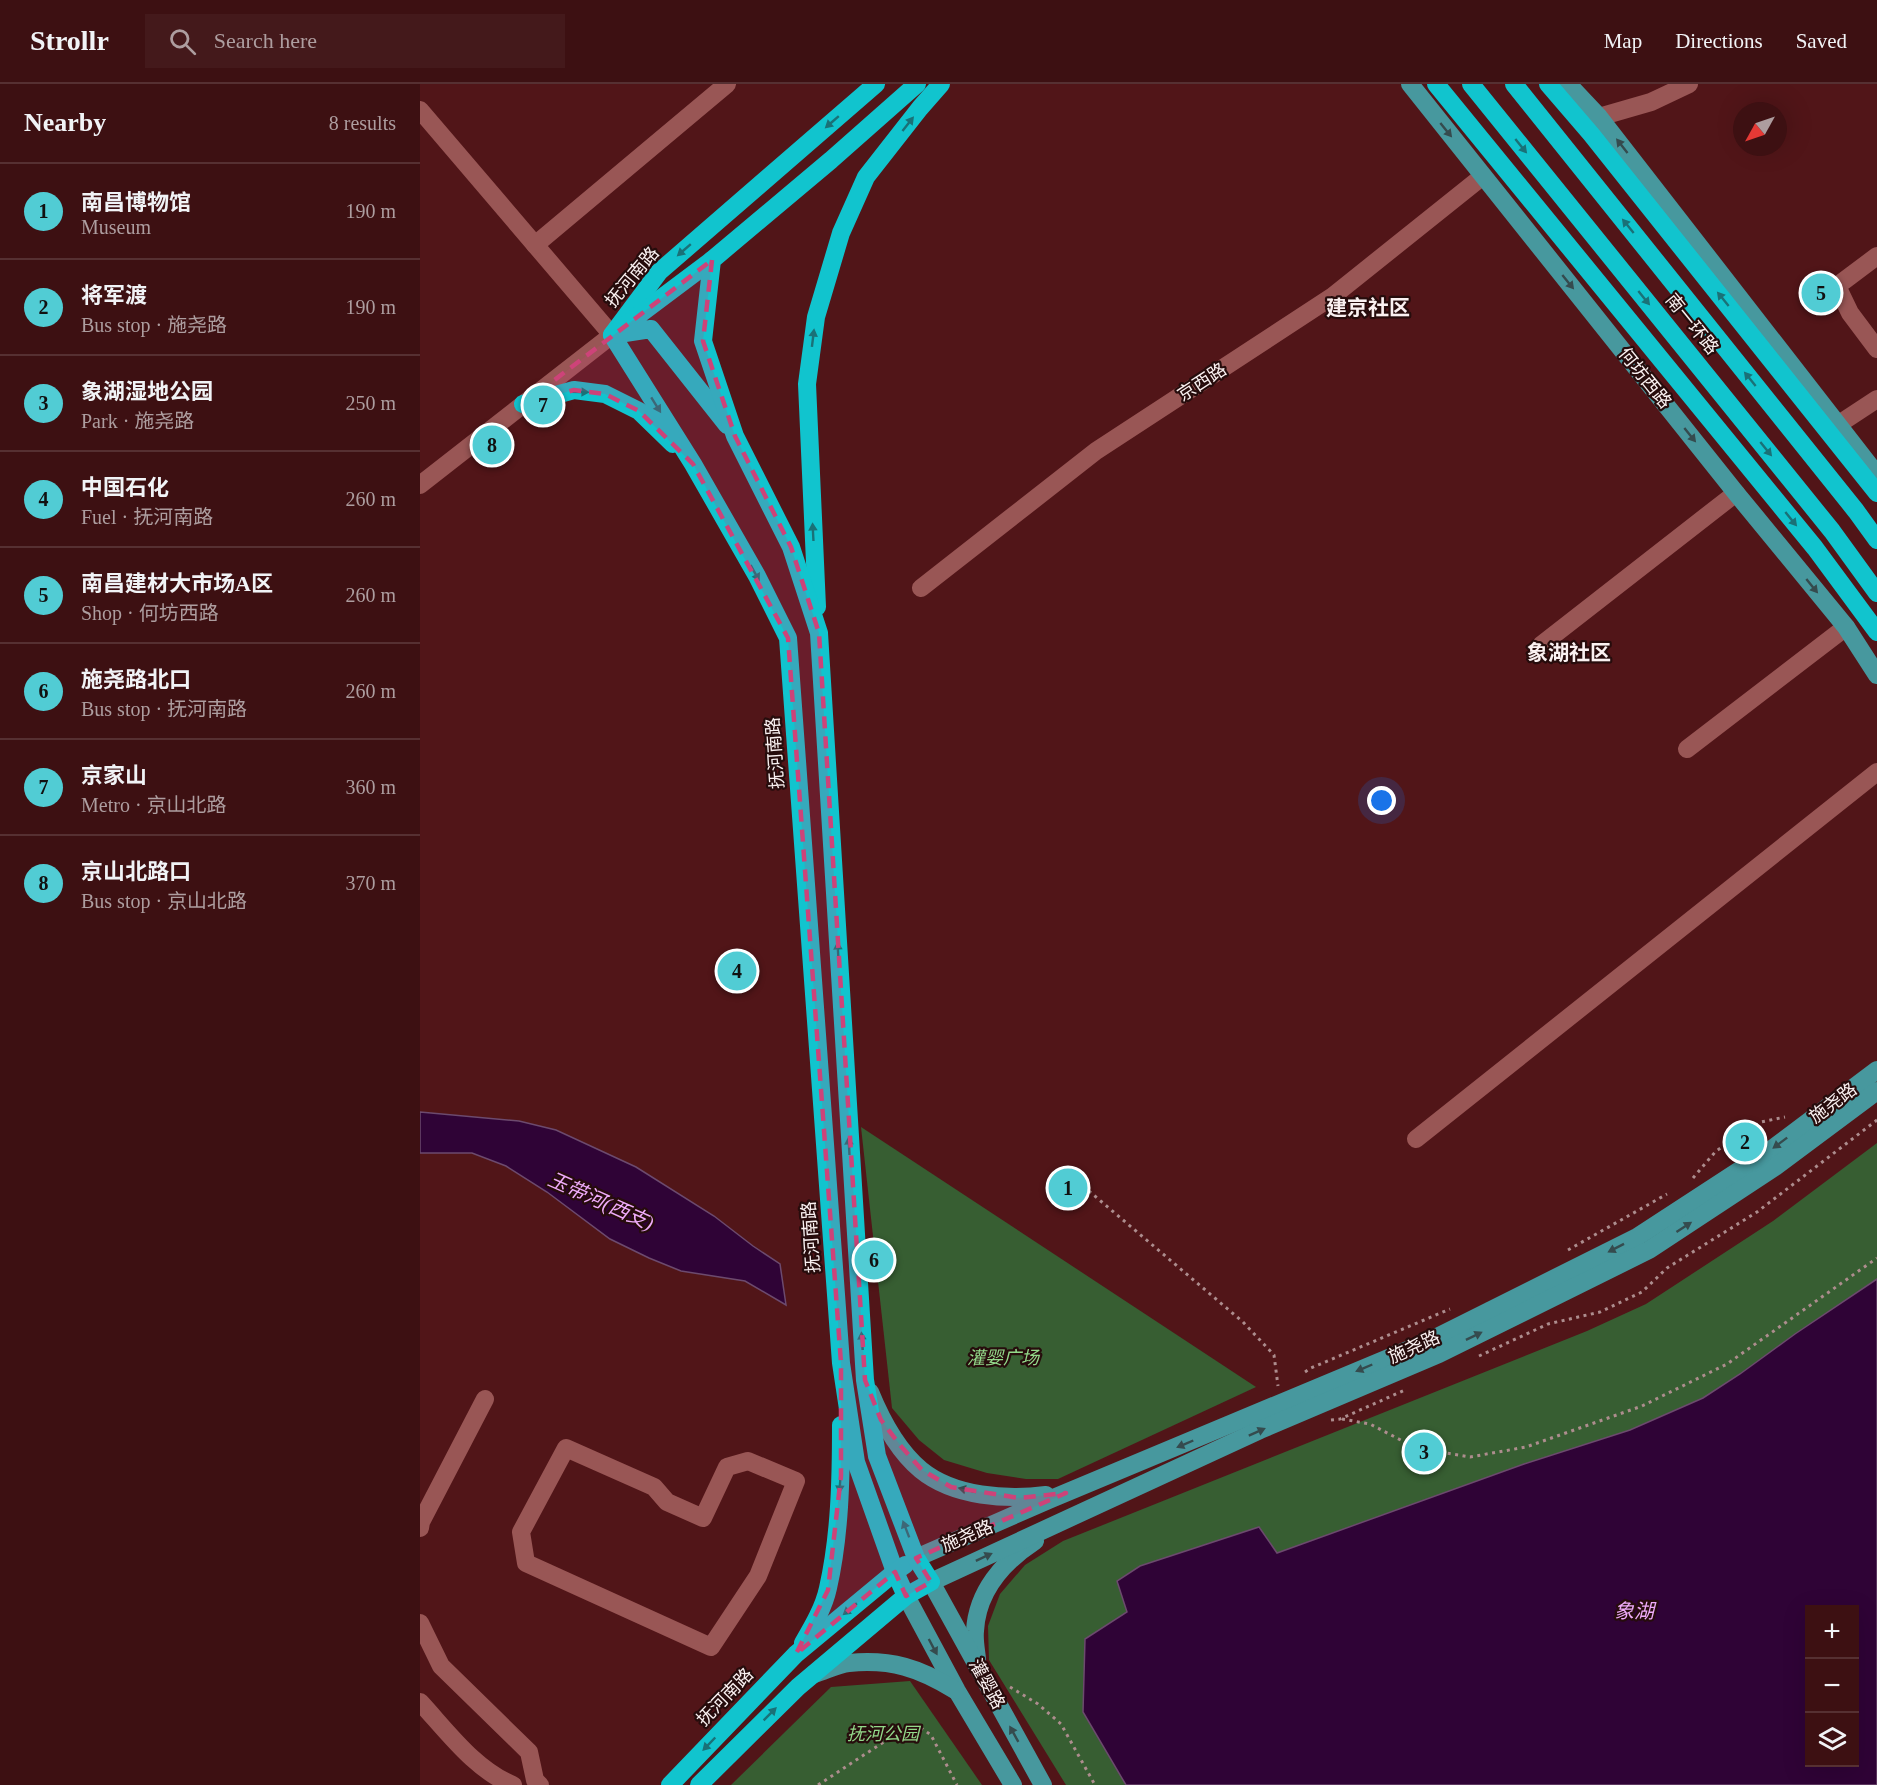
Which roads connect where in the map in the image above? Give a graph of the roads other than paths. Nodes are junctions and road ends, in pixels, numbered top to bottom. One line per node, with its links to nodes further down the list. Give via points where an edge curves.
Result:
1 (727, 84): 15 (street)
2 (876, 84): 18 (highway, 抚河南路, one-way to 18, via 659,272)
3 (917, 84): 17 (highway)
4 (941, 84): 34 (highway, one-way to 4, via 807,384 816,316 841,233 866,177)
5 (1410, 84): 14 (main road, 何坊西路, one-way to 14)
6 (1436, 84): 33 (highway, one-way to 33, via 1815,548)
7 (1472, 84): 31 (highway, 南一环路, one-way to 31, via 1832,531)
8 (1514, 84): 29 (highway, 南一环路, one-way to 8)
9 (1548, 84): 28 (highway, one-way to 9)
10 (1568, 84): 13 (main road)
11 (1689, 84): 13 (street, via 1651,102)
12 (420, 110): 15 (street)
13 (1599, 117): 22 (main road, one-way to 13)
14 (1483, 176): 27 (main road, 何坊西路, one-way to 27); 30 (street, 京西路, via 1333,296 1096,451)
15 (535, 245): 18 (street)
16 (1877, 256): 19 (street, via 1837,286 1850,313)
17 (712, 260): 18 (highway); 23 (highway, via 704,341)
18 (612, 335): 21 (street); 23 (highway, via 651,329); 24 (highway, 抚河南路, one-way to 24)
19 (1877, 349)
20 (1877, 399): 22 (street)
21 (523, 404): 24 (highway, one-way to 24, via 574,390 605,394 639,411); 26 (street)
22 (1839, 424): 25 (main road)
23 (735, 436): 34 (highway, via 791,547)
24 (693, 464): 42 (highway, 抚河南路, one-way to 42, via 788,638)
25 (1877, 475)
26 (420, 485)
27 (1736, 493): 32 (main road, 何坊西路, one-way to 32); 35 (street)
28 (1877, 493)
29 (1877, 540)
30 (921, 588)
31 (1877, 593)
32 (1846, 627): 36 (main road, 何坊西路); 37 (street)
33 (1877, 632)
34 (819, 633): 43 (highway, one-way to 34)
35 (1541, 645)
36 (1877, 675)
37 (1687, 749)
38 (1877, 772): 41 (street)
39 (1877, 1070): 46 (main road, 施尧路, one-way to 46, via 1772,1149 1637,1237 1429,1341)
40 (1877, 1090): 47 (main road, 施尧路, one-way to 40, via 1439,1354 1649,1250 1775,1167)
41 (1416, 1138)
42 (841, 1363): 50 (highway, 抚河南路, via 856,1462); 54 (highway, one-way to 54, via 841,1476 830,1579 812,1627)
43 (865, 1380): 46 (main road, one-way to 43, via 1019,1498 951,1487 922,1470 900,1445 882,1420); 49 (highway, one-way to 43, via 877,1456)
44 (485, 1399): 48 (street)
45 (796, 1481): 45 (street, via 758,1576 711,1647 526,1563 521,1532 566,1448 654,1487 667,1502 704,1518 727,1467 748,1461)
46 (1066, 1493): 49 (main road, 施尧路)
47 (1076, 1514): 51 (main road, 施尧路, one-way to 47); 55 (main road, via 1026,1546 984,1593 975,1632)
48 (420, 1528)
49 (916, 1558): 50 (highway, 抚河南路); 51 (highway)
50 (895, 1572): 52 (highway, 抚河南路); 54 (highway, 抚河南路, one-way to 54)
51 (931, 1582): 52 (highway); 55 (main road, 灌婴路)
52 (906, 1596): 56 (highway); 57 (main road, 灌婴路, one-way to 57)
53 (420, 1623): 60 (street, via 441,1665 529,1752 535,1780)
54 (796, 1654): 61 (highway, 抚河南路, one-way to 61)
55 (977, 1666): 64 (main road, 灌婴路, one-way to 55)
56 (812, 1675): 57 (main road, via 848,1663 879,1663 911,1667); 62 (highway, one-way to 56)
57 (957, 1691): 63 (main road, 灌婴路)
58 (420, 1702): 59 (street, via 475,1761)
59 (513, 1785)
60 (540, 1785)
61 (670, 1785)
62 (699, 1785)
63 (1013, 1785)
64 (1043, 1785)

